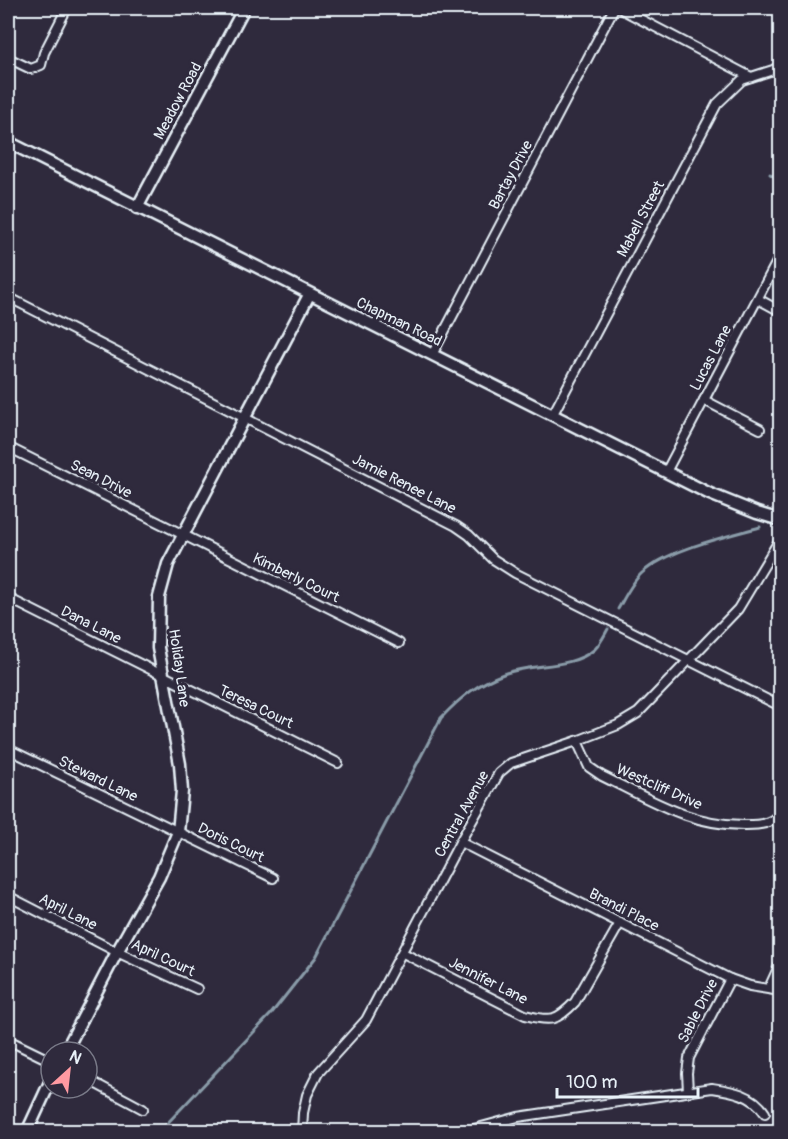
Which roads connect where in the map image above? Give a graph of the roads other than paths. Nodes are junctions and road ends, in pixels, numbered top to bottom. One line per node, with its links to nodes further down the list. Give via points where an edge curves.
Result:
1 (67, 8): 5 (street, via 40,65 31,69)
2 (244, 8): 9 (street, Meadow Road)
3 (614, 8): 15 (street, Bartay Drive)
4 (619, 8): 7 (street)
5 (8, 58)
6 (780, 66): 7 (street, Mabell Street)
7 (751, 77): 17 (street, Mabell Street, via 742,80 717,104)
8 (8, 142): 9 (street, Chapman Road)
9 (136, 208): 11 (street, Chapman Road)
10 (780, 256): 13 (street, Lucas Lane)
11 (309, 295): 15 (street, Chapman Road); 18 (street, Holiday Lane)
12 (8, 297): 18 (street, Jamie Renee Lane)
13 (758, 299): 14 (street); 16 (street, Lucas Lane)
14 (780, 311)
15 (432, 355): 17 (street, Chapman Road)
16 (704, 400): 19 (street); 21 (street, Lucas Lane)
17 (553, 414): 21 (street, Chapman Road)
18 (246, 417): 23 (street, Holiday Lane); 27 (street, Jamie Renee Lane, via 456,526 493,560 515,573)
19 (760, 429)
20 (8, 447): 23 (street, Sean Drive)
21 (666, 472): 22 (street, Chapman Road, via 710,494)
22 (780, 520)
23 (182, 536): 26 (street, Kimberly Court); 28 (street, Holiday Lane, via 168,564 159,597)
24 (780, 539): 27 (street, Central Avenue, via 738,609)
25 (8, 598): 28 (street, Dana Lane)
26 (399, 644)
27 (691, 660): 29 (street, Jamie Renee Lane); 30 (street, Central Avenue, via 638,713)
28 (162, 676): 32 (street, Teresa Court); 34 (street, Holiday Lane, via 181,773)
29 (780, 706)
30 (577, 741): 33 (street, Westcliff Drive, via 590,767 602,776 684,816 709,823 761,825); 35 (street, Central Avenue, via 517,760 499,773)
31 (8, 749): 34 (street, Steward Lane)
32 (338, 763)
33 (780, 814)
34 (178, 832): 36 (street, Doris Court); 39 (street, Holiday Lane, via 159,877)
35 (460, 842): 38 (street, Brandi Place); 40 (street, Central Avenue)
36 (273, 878)
37 (8, 896): 39 (street, April Lane)
38 (620, 923): 40 (street, Jennifer Lane, via 575,1002 554,1020 525,1015); 42 (street, Brandi Place)
39 (117, 952): 43 (street, April Court); 47 (street, Holiday Lane)
40 (403, 953): 55 (street, Central Avenue, via 366,1020 318,1073 307,1095)
41 (780, 964): 44 (street)
42 (730, 979): 44 (street, Brandi Place); 50 (street, Sable Drive, via 689,1058)
43 (197, 988)
44 (769, 988): 45 (street, Brandi Place)
45 (780, 991)
46 (8, 1040): 48 (street)
47 (71, 1040)
48 (39, 1055)
49 (99, 1085): 52 (street)
50 (688, 1091): 53 (street, via 731,1090 759,1103); 56 (street, via 518,1117)
51 (42, 1100): 54 (street)
52 (143, 1109)
53 (765, 1113)
54 (27, 1131)
55 (302, 1131)
56 (463, 1131)

